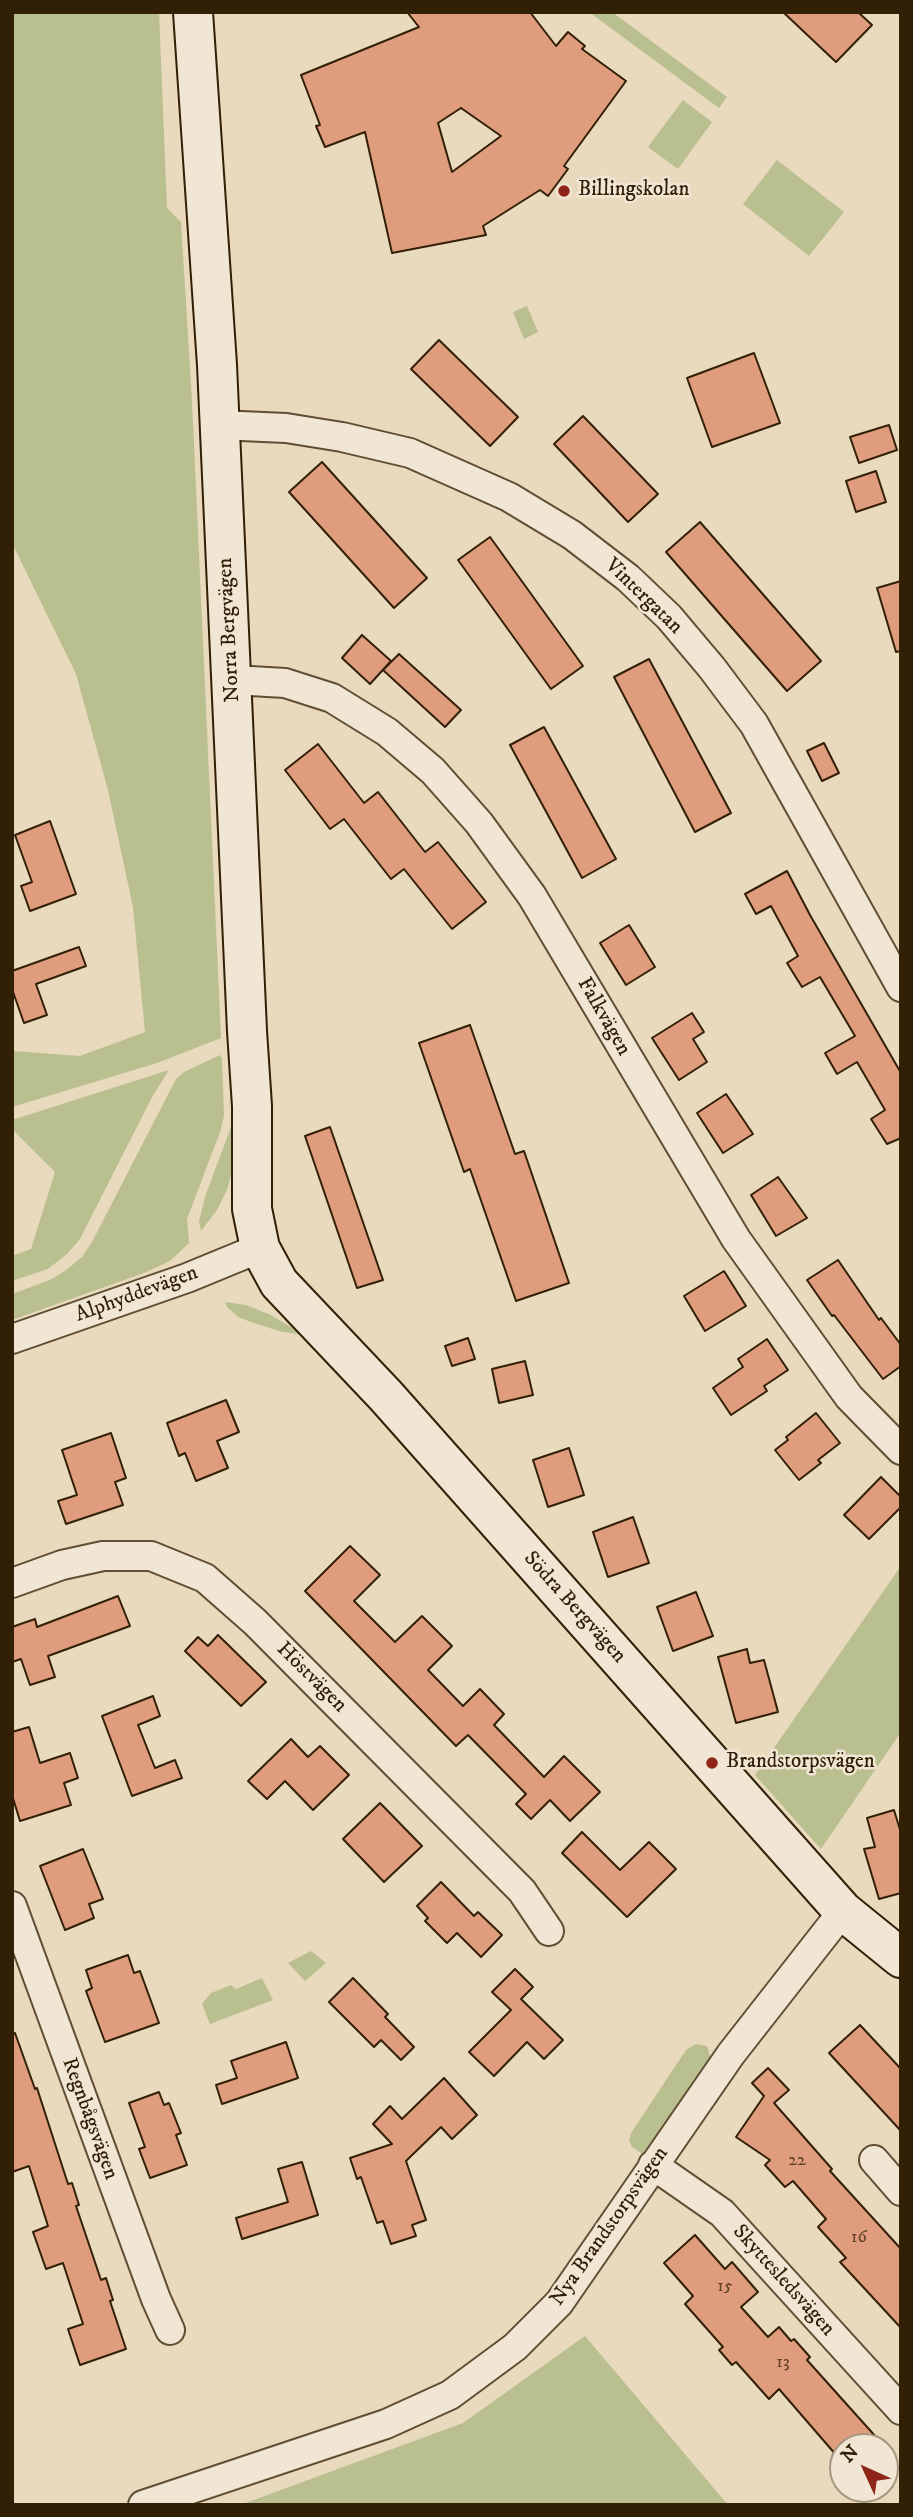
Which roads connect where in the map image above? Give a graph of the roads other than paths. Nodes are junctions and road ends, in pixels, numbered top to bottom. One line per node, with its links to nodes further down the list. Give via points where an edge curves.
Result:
1 (193, 12): 2 (street, Norra Bergvägen, via 218,365)
2 (218, 425): 3 (street, Norra Bergvägen); 4 (street, Vintergatan, via 286,428 410,453 509,497 572,535 628,578 669,617 754,723)
3 (233, 680): 5 (street, Norra Bergvägen, via 252,1106 252,1209); 7 (street, Falkvägen, via 285,683 332,698 387,732 433,771 479,824 532,896 736,1239 849,1396)
4 (901, 987)
5 (260, 1248): 6 (street, Alphyddevägen); 10 (street, Södra Bergvägen, via 279,1283 386,1396)
6 (12, 1339)
7 (901, 1450)
8 (12, 1583): 11 (street, Höstvägen, via 103,1556 151,1556 205,1578 255,1622 522,1891)
9 (12, 1906): 12 (street, Regnbågsvägen)
10 (843, 1911): 13 (street, Södra Bergvägen); 15 (street, Nya Brandstorpsvägen, via 731,2054)
11 (548, 1931)
12 (18, 1943): 17 (street, Regnbågsvägen)
13 (901, 1958)
14 (874, 2160): 16 (street)
15 (653, 2165): 18 (street, Skyttesledsvägen, via 722,2213); 19 (street, Nya Brandstorpsvägen, via 559,2303 515,2347 450,2395 386,2424)
16 (901, 2191)
17 (170, 2330)
18 (901, 2410)
19 (143, 2505)

